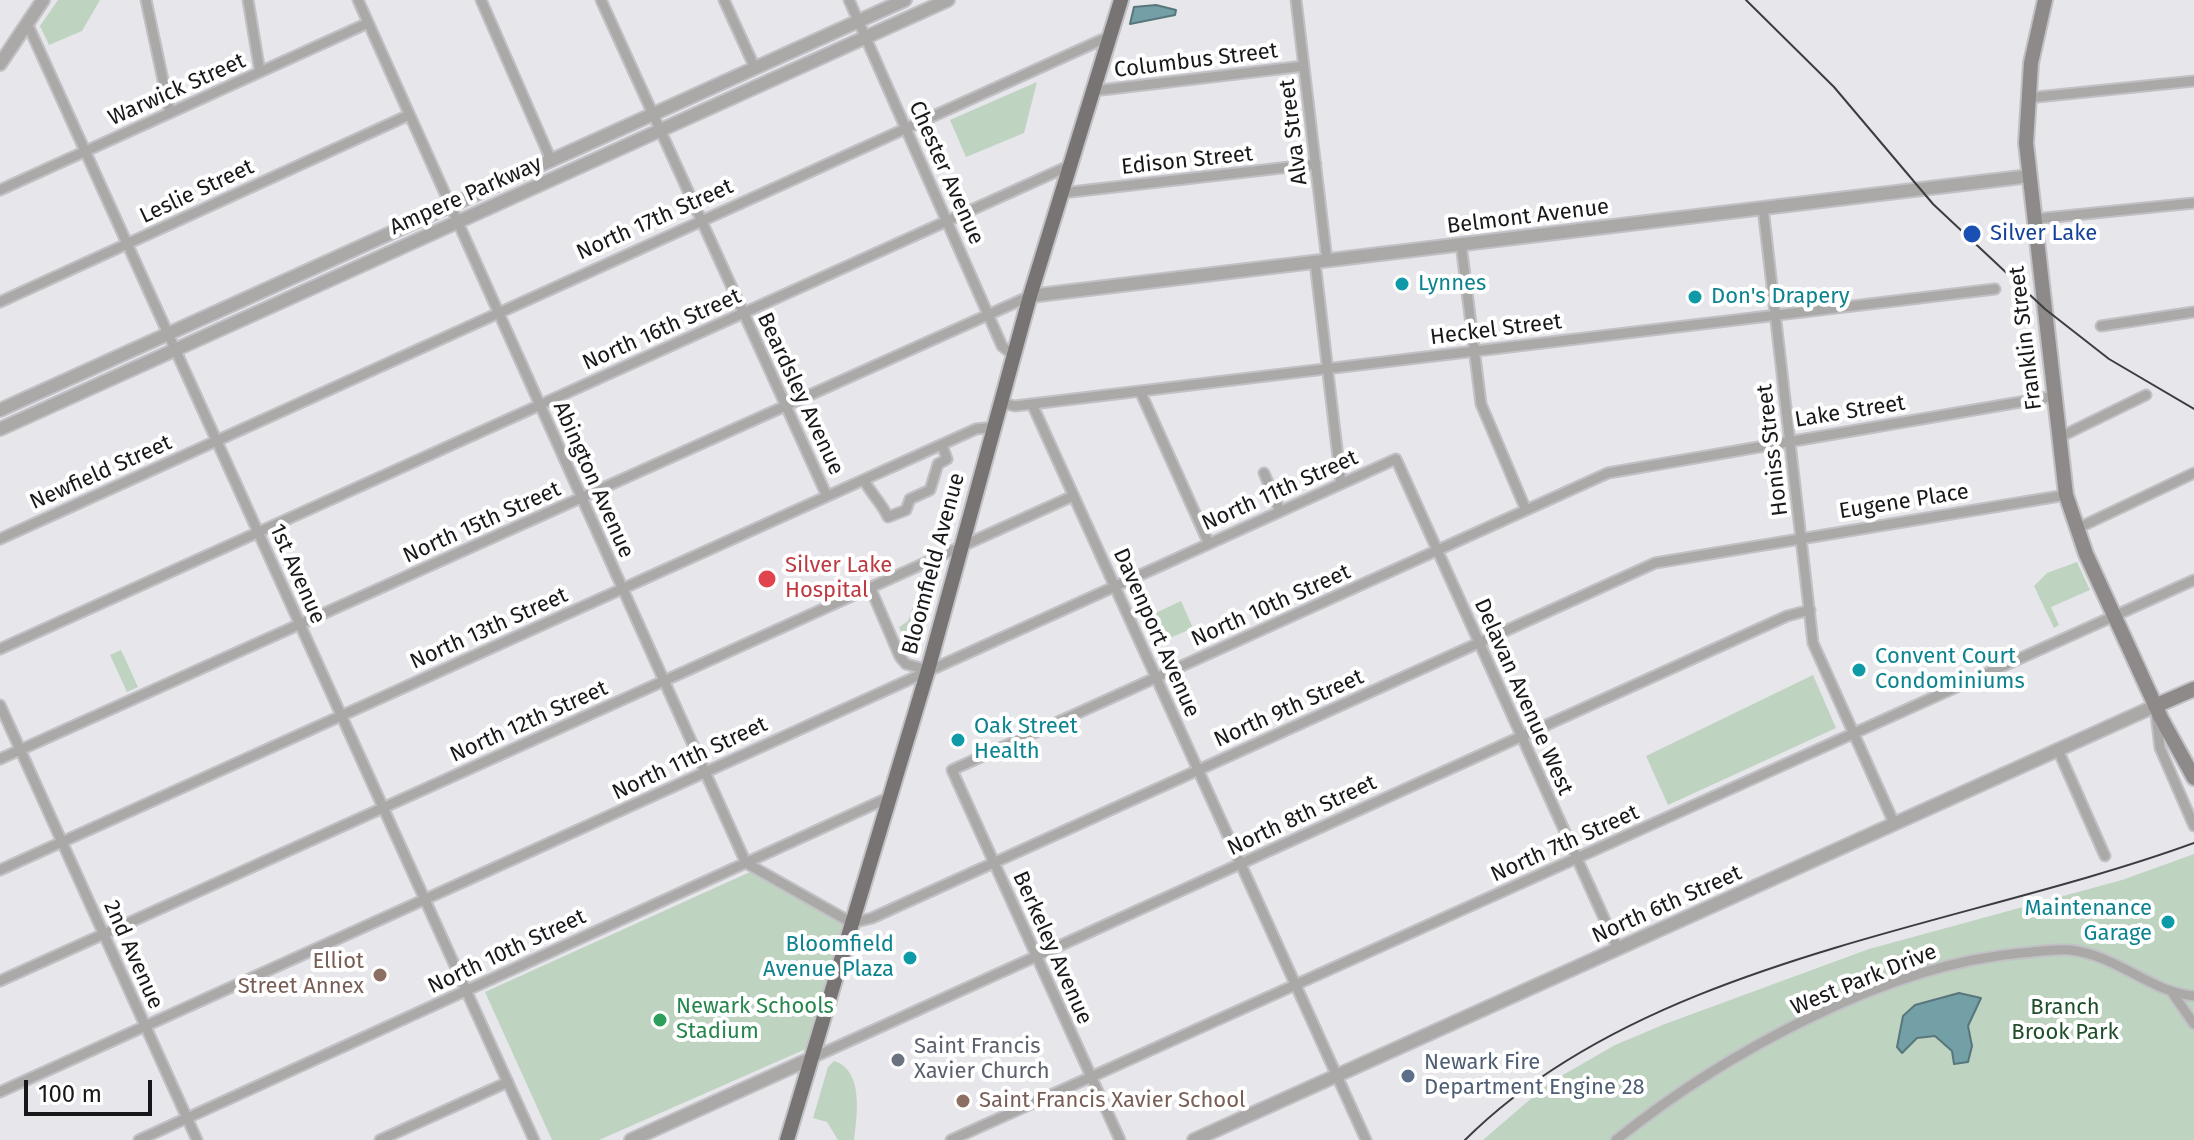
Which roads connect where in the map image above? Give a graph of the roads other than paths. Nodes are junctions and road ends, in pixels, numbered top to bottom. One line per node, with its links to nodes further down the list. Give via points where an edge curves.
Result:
1 (43, 0): 15 (street)
2 (146, 0): 26 (street)
3 (248, 0): 22 (street)
4 (358, 0): 16 (street, Abington Avenue)
5 (481, 0): 32 (street)
6 (601, 0): 27 (street, Beardsley Avenue)
7 (724, 0): 21 (street)
8 (849, 0): 14 (street, Chester Avenue)
9 (905, 0): 14 (street, Ampere Parkway)
10 (948, 0): 18 (street, Ampere Parkway)
11 (1121, 0): 17 (main road, Bloomfield Avenue)
12 (1296, 0): 20 (street, Alva Street)
13 (2045, 0): 25 (main road, Franklin Street)
14 (859, 21): 18 (street, Chester Avenue); 21 (street, Ampere Parkway)
15 (27, 23): 19 (street); 31 (street, 1st Avenue)
16 (368, 23): 22 (street, Warwick Street); 28 (street, Abington Avenue)
17 (1110, 36): 24 (main road, Bloomfield Avenue); 29 (street, North 17th Street)
18 (866, 37): 29 (street, Chester Avenue); 30 (street, Ampere Parkway)
19 (0, 64)
20 (1304, 66): 24 (street, Columbus Street); 33 (street, Alva Street)
21 (755, 68): 27 (street, Ampere Parkway)
22 (260, 72): 26 (street, Warwick Street)
23 (2194, 81): 25 (street)
24 (1093, 91): 34 (main road, Bloomfield Avenue)
25 (2027, 98): 35 (main road, Franklin Street)
26 (170, 113): 31 (street, Warwick Street)
27 (653, 114): 30 (street, Beardsley Avenue); 32 (street, Ampere Parkway)
28 (409, 115): 39 (street, Abington Avenue); 45 (street, Leslie Street)
29 (907, 128): 41 (street, North 17th Street); 43 (street, Chester Avenue)
30 (660, 130): 41 (street, Beardsley Avenue); 44 (street, Ampere Parkway)
31 (86, 151): 36 (street, Warwick Street); 45 (street, 1st Avenue)
32 (551, 160): 39 (street, Ampere Parkway)
33 (1316, 164): 37 (street, Edison Street); 47 (street, Alva Street)
34 (1071, 165): 37 (main road, Bloomfield Avenue); 43 (street, North 16th Street)
35 (2030, 176): 40 (street, Belmont Avenue); 42 (main road, Franklin Street)
36 (0, 190)
37 (1062, 193): 49 (main road, Bloomfield Avenue)
38 (2194, 203): 42 (street)
39 (450, 206): 44 (street, Abington Avenue); 57 (street, Ampere Parkway)
40 (1763, 208): 46 (street, Belmont Avenue); 55 (street, Honiss Street)
41 (701, 219): 51 (street, North 17th Street); 53 (street, Beardsley Avenue)
42 (2035, 219): 64 (main road, Franklin Street)
43 (948, 221): 53 (street, North 16th Street); 54 (street, Chester Avenue)
44 (457, 222): 51 (street, Abington Avenue); 58 (street, Ampere Parkway)
45 (128, 243): 50 (street, Leslie Street); 57 (street, 1st Avenue)
46 (1461, 244): 47 (street, Belmont Avenue); 59 (street)
47 (1321, 261): 49 (street, Belmont Avenue); 61 (street, Alva Street)
48 (1995, 289): 55 (street, Heckel Street)
49 (1030, 296): 54 (street, North 15th Street); 60 (main road, Bloomfield Avenue)
50 (0, 302)
51 (498, 311): 68 (street, Abington Avenue); 73 (street, North 17th Street)
52 (2194, 312): 56 (street)
53 (744, 313): 66 (street, Beardsley Avenue); 68 (street, North 16th Street)
54 (987, 313): 60 (street, Chester Avenue, via 1002,346); 66 (street, North 15th Street)
55 (1776, 315): 59 (street, Heckel Street); 74 (street, Honiss Street)
56 (2101, 326)
57 (169, 334): 58 (street, 1st Avenue); 69 (street, Ampere Parkway)
58 (175, 349): 71 (street, Ampere Parkway); 73 (street, 1st Avenue)
59 (1475, 351): 61 (street, Heckel Street); 86 (street, via 1483,409)
60 (1014, 356): 65 (main road, Bloomfield Avenue)
61 (1328, 369): 62 (street, Heckel Street); 81 (street, Alva Street)
62 (1140, 391): 67 (street, Heckel Street); 92 (street)
63 (2146, 395): 72 (street)
64 (2055, 396): 72 (main road, Franklin Street); 74 (street, Lake Street)
65 (1001, 403): 67 (street, Heckel Street); 70 (main road, Bloomfield Avenue)
66 (786, 404): 83 (street, Beardsley Avenue); 85 (street, North 15th Street)
67 (1032, 404): 84 (street, Davenport Avenue)
68 (540, 405): 85 (street, Abington Avenue); 89 (street, North 16th Street)
69 (0, 410)
70 (994, 427): 75 (street, North 13th Street); 93 (main road, Bloomfield Avenue)
71 (0, 429)
72 (2060, 437): 82 (main road, Franklin Street)
73 (217, 440): 89 (street, 1st Avenue); 91 (street, Newfield Street)
74 (1790, 440): 79 (street, Lake Street); 90 (street, Honiss Street)
75 (942, 445): 80 (street, North 13th Street); 80 (street, via 947,459 938,464 930,490 910,499 906,510 888,517)
76 (1396, 459): 81 (street, North 11th Street); 95 (street, Delavan Avenue West)
77 (1264, 473): 87 (street)
78 (2194, 473): 88 (street)
79 (1604, 475): 86 (street, North 10th Street)
80 (864, 480): 83 (street, North 13th Street)
81 (1341, 483): 87 (street, North 11th Street)
82 (2066, 495): 88 (main road, Franklin Street); 90 (street, Eugene Place)
83 (827, 496): 99 (street, North 13th Street)
84 (1073, 496): 93 (street, North 12th Street); 97 (street, Davenport Avenue)
85 (581, 497): 99 (street, Abington Avenue); 102 (street, North 15th Street)
86 (1526, 510): 95 (street, North 10th Street)
87 (1280, 511): 92 (street, North 11th Street)
88 (2076, 529): 101 (main road, Franklin Street)
89 (259, 532): 102 (street, 1st Avenue); 104 (street, North 16th Street)
90 (1801, 537): 94 (street, Eugene Place); 100 (street, Honiss Street)
91 (0, 539)
92 (1209, 544): 97 (street, North 11th Street)
93 (964, 545): 98 (street, North 12th Street); 105 (main road, Bloomfield Avenue)
94 (1747, 546): 103 (street, North 9th Street, via 1655,563)
95 (1437, 551): 103 (street, Delavan Avenue West); 106 (street, North 10th Street)
96 (2194, 580): 101 (street, North 7th Street)
97 (1114, 586): 105 (street, North 11th Street); 106 (street, Davenport Avenue)
98 (870, 587): 105 (street, via 900,657); 107 (street, North 12th Street)
99 (622, 589): 107 (street, Abington Avenue); 111 (street, North 13th Street)
100 (1810, 610): 112 (street, Honiss Street, via 1813,643); 113 (street, North 8th Street)
101 (2114, 616): 110 (main road, Franklin Street); 112 (street, North 7th Street)
102 (301, 625): 111 (street, 1st Avenue); 114 (street, North 15th Street)
103 (1479, 642): 113 (street, Delavan Avenue West); 118 (street, North 9th Street)
104 (0, 649)
105 (928, 670): 119 (street, North 11th Street); 121 (main road, Bloomfield Avenue)
106 (1156, 678): 117 (street, North 10th Street); 118 (street, Davenport Avenue)
107 (664, 681): 119 (street, Abington Avenue); 122 (street, North 12th Street)
108 (2194, 689): 110 (main road)
109 (0, 705): 114 (street, 2nd Avenue)
110 (2155, 706): 115 (street, North 6th Street); 120 (main road, Franklin Street); 124 (street, via 2160,748)
111 (342, 716): 122 (street, 1st Avenue); 125 (street, North 13th Street)
112 (1854, 733): 123 (street, Honiss Street); 127 (street, North 7th Street)
113 (1521, 735): 127 (street, Delavan Avenue West); 130 (street, North 8th Street)
114 (20, 750): 116 (street, North 15th Street); 125 (street, 2nd Avenue)
115 (2058, 750): 123 (street, North 6th Street); 126 (street)
116 (0, 759)
117 (952, 770): 128 (street, Berkeley Avenue)
118 (1198, 770): 128 (street, North 9th Street); 130 (street, Davenport Avenue)
119 (705, 772): 129 (street, Abington Avenue); 132 (street, North 11th Street)
120 (2194, 778)
121 (890, 797): 129 (street, North 10th Street); 133 (main road, Bloomfield Avenue)
122 (384, 808): 132 (street, 1st Avenue); 134 (street, North 12th Street)
123 (1894, 823): 135 (street, North 6th Street)
124 (2194, 826)
125 (61, 842): 131 (street, North 13th Street); 134 (street, 2nd Avenue)
126 (2105, 856)
127 (1577, 858): 135 (street, Delavan Avenue West); 138 (street, North 7th Street)
128 (994, 862): 133 (street, North 9th Street); 136 (street, Berkeley Avenue)
129 (746, 863): 133 (street); 139 (street, North 10th Street)
130 (1241, 864): 136 (street, North 8th Street); 138 (street, Davenport Avenue)
131 (0, 870)
132 (425, 900): 139 (street, 1st Avenue); 143 (street, North 11th Street)
133 (852, 923): 144 (main road, Bloomfield Avenue)
134 (104, 934): 137 (street, North 12th Street); 143 (street, 2nd Avenue)
135 (1618, 949): 145 (street, North 6th Street)
136 (1036, 956): 144 (street, North 8th Street); 146 (street, Berkeley Avenue)
137 (0, 981)
138 (1296, 985): 145 (street, Davenport Avenue); 146 (street, North 7th Street)
139 (467, 991): 147 (street, 1st Avenue); 149 (street, North 10th Street)
140 (2171, 992): 141 (street, West Park Drive); 142 (street); 160 (street, West Park Drive, via 2123,965 2074,951 1987,956 1937,967 1736,1057)
141 (2194, 996)
142 (2194, 1024)
143 (145, 1026): 148 (street, North 11th Street); 149 (street, 2nd Avenue)
144 (812, 1058): 154 (street); 155 (main road, Bloomfield Avenue)
145 (1337, 1076): 158 (street, North 6th Street); 159 (street, Davenport Avenue)
146 (1091, 1077): 156 (street, North 7th Street); 157 (street, Berkeley Avenue)
147 (508, 1082): 152 (street); 153 (street, 1st Avenue)
148 (0, 1092)
149 (187, 1118): 150 (street, North 10th Street); 151 (street, 2nd Avenue)
150 (139, 1140)
151 (197, 1140)
152 (380, 1140)
153 (534, 1140)
154 (631, 1140)
155 (787, 1140)
156 (951, 1140)
157 (1120, 1140)
158 (1194, 1140)
159 (1366, 1140)
160 (1616, 1140)

